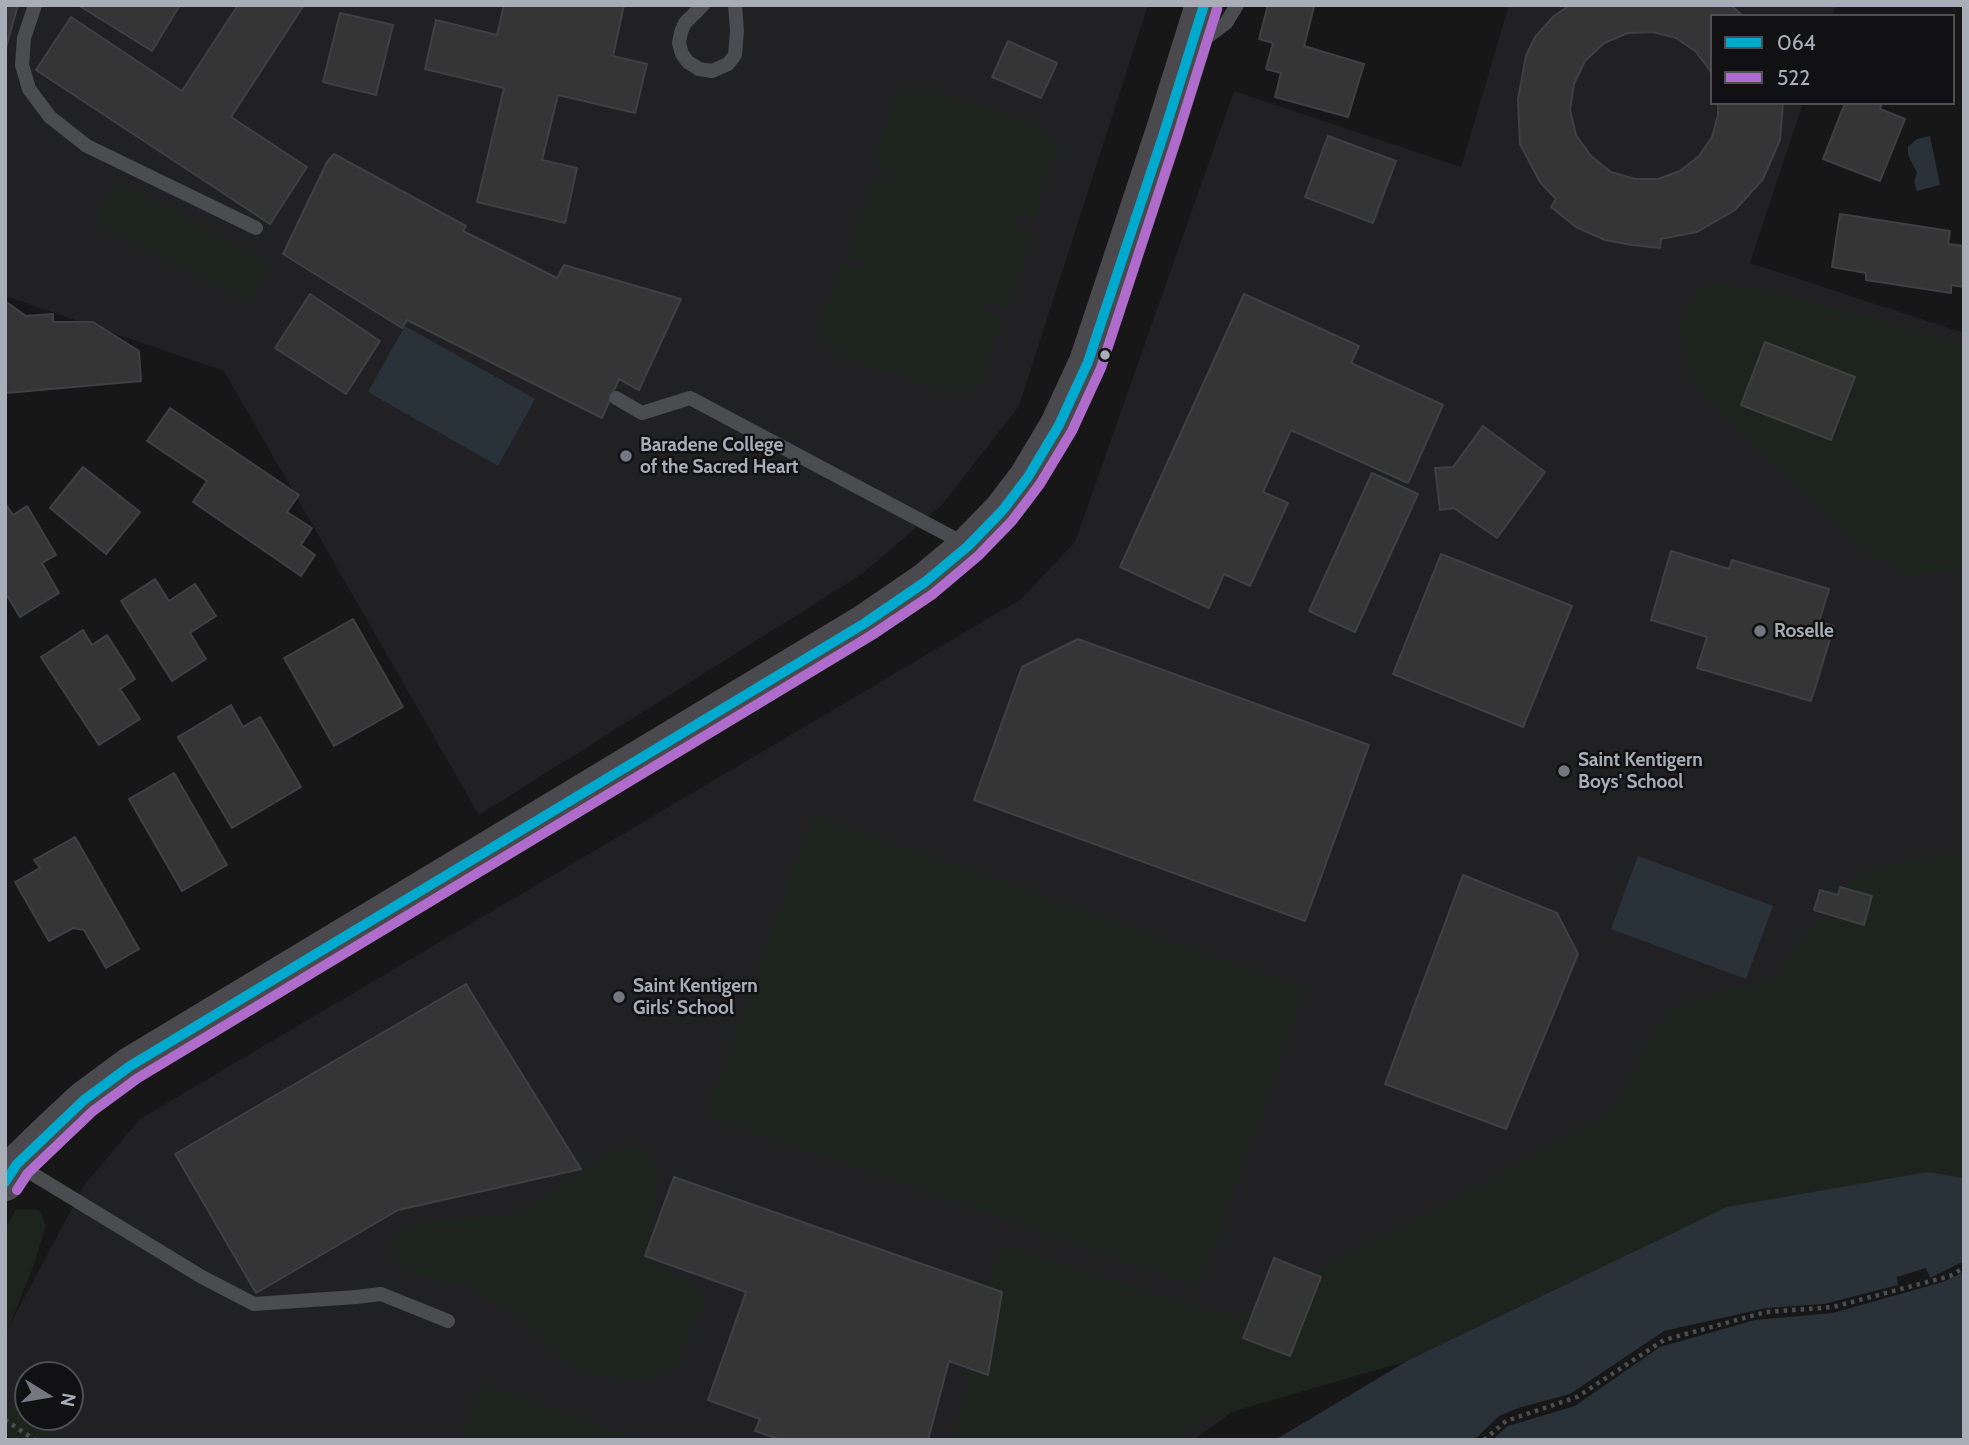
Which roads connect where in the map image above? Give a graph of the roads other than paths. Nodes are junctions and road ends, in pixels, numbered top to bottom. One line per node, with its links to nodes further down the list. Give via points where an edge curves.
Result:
1 (35, 5): 7 (lane, via 24,37 22,65 29,89 50,117 87,146)
2 (703, 5): 3 (lane, via 685,23 679,43 688,62 712,71 728,64 734,55)
3 (735, 5)
4 (1204, 5): 6 (main road)
5 (1237, 5): 6 (lane, via 1226,23)
6 (1188, 52): 9 (main road, via 1088,362 1028,477)
7 (256, 228)
8 (616, 398): 9 (lane, via 642,413 690,398)
9 (968, 546): 10 (main road, via 865,623 130,1066 84,1100)
10 (11, 1173): 11 (lane, via 254,1304 381,1294)
11 (448, 1321)

